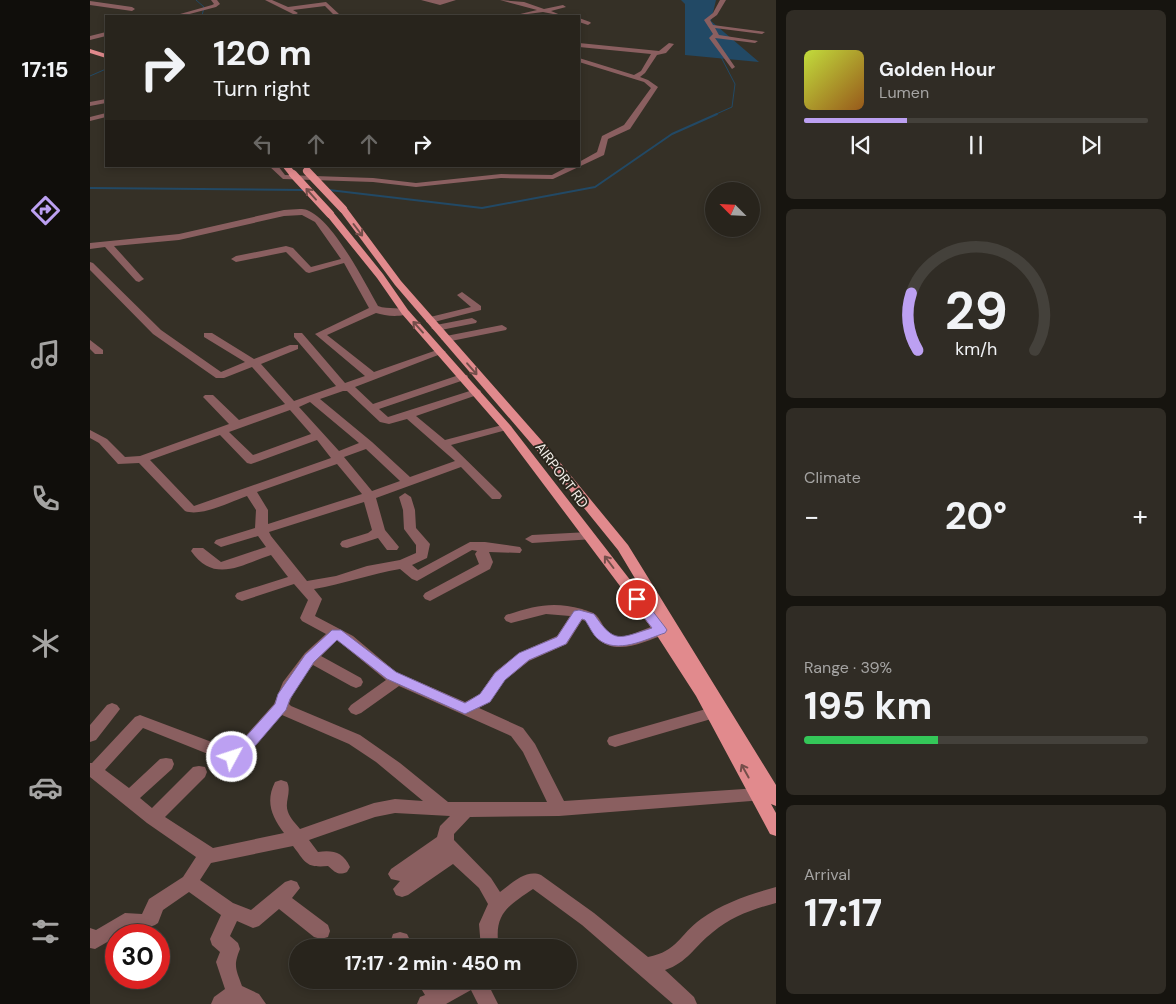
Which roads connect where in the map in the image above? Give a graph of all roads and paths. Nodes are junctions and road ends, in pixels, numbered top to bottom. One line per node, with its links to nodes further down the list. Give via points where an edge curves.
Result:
1 (226, 0): 7 (street)
2 (268, 0): 12 (street)
3 (424, 0): 4 (street, via 440,3)
4 (453, 0)
5 (504, 0): 13 (street)
6 (723, 0): 22 (street, via 707,20)
7 (216, 1): 16 (street, via 217,5)
8 (90, 3): 11 (street)
9 (563, 7): 13 (street)
10 (299, 8): 12 (street); 14 (street); 15 (street, via 326,4)
11 (132, 9)
12 (288, 9): 17 (street)
13 (544, 10): 18 (street); 19 (street)
14 (310, 14)
15 (336, 14)
16 (180, 15)
17 (299, 15)
18 (520, 15)
19 (557, 15)
20 (580, 20): 21 (street)
21 (588, 24)
22 (710, 26): 24 (street); 27 (street, via 716,34)
23 (90, 30): 25 (street)
24 (762, 32)
25 (105, 33)
26 (105, 33): 28 (street)
27 (714, 36): 29 (street); 36 (street, via 712,38)
28 (90, 38)
29 (755, 40)
30 (672, 44): 33 (street, via 664,52)
31 (580, 45): 33 (street)
32 (90, 53): 34 (main road)
33 (655, 53): 37 (street, via 643,72)
34 (105, 58)
35 (580, 60): 37 (street)
36 (732, 67)
37 (634, 78): 42 (street, via 654,84 655,89 627,127 603,140 602,153)
38 (105, 101): 39 (street)
39 (90, 104)
40 (105, 115): 41 (street)
41 (90, 119)
42 (580, 165)
43 (274, 167): 45 (street, via 280,174 292,178 373,180 416,185 501,176 545,178)
44 (287, 167): 55 (main road, AIRPORT RD, one-way to 44, bridge, via 330,214)
45 (576, 167)
46 (306, 169): 57 (main road, one-way to 57, bridge)
47 (107, 244): 48 (street); 50 (street, via 179,237 298,212 318,220); 52 (street)
48 (90, 246)
49 (236, 259): 50 (street, via 286,249 309,270)
50 (347, 260): 54 (street)
51 (90, 265): 66 (street, via 157,332 218,375 225,376)
52 (139, 279)
53 (462, 295): 57 (street, via 478,308)
54 (376, 309): 55 (street); 67 (street, via 320,334)
55 (405, 312): 65 (main road, AIRPORT RD, one-way to 55)
56 (472, 321): 57 (street)
57 (433, 324): 61 (main road)
58 (502, 328): 61 (street)
59 (208, 335): 66 (street)
60 (298, 335): 69 (street)
61 (446, 339): 126 (main road, one-way to 126, via 545,452 623,548)
62 (90, 343): 64 (street)
63 (294, 348): 66 (street)
64 (99, 352)
65 (441, 352): 67 (street); 68 (main road, AIRPORT RD)
66 (255, 364): 75 (street)
67 (372, 377): 69 (street)
68 (463, 377): 70 (street); 71 (main road, AIRPORT RD)
69 (346, 387): 73 (street); 76 (street)
70 (434, 387): 74 (street); 76 (street)
71 (476, 392): 74 (street); 79 (main road, AIRPORT RD)
72 (209, 398): 78 (street)
73 (313, 399): 75 (street); 83 (street)
74 (450, 401): 77 (street)
75 (291, 406): 78 (street); 82 (street)
76 (371, 408): 77 (street, via 387,421)
77 (409, 415): 84 (street)
78 (237, 425): 80 (street)
79 (506, 427): 84 (street); 95 (main road, AIRPORT RD)
80 (222, 430): 82 (street, via 251,460); 86 (street)
81 (90, 433): 86 (street, via 103,441 122,461)
82 (318, 436): 85 (street)
83 (368, 444): 85 (street); 88 (street)
84 (443, 444): 87 (street)
85 (338, 458): 89 (street); 90 (street, via 362,483)
86 (142, 459): 89 (street, via 192,510)
87 (463, 462): 88 (street); 91 (street)
88 (408, 482): 90 (street)
89 (250, 491): 93 (street, via 262,510)
90 (369, 496): 93 (street); 94 (street)
91 (496, 496)
92 (405, 498): 104 (street, via 410,529 421,539 424,549 422,556)
93 (261, 530): 97 (street); 101 (street)
94 (379, 531): 98 (street); 100 (street)
95 (589, 536): 96 (street); 110 (main road, AIRPORT RD, one-way to 95)
96 (532, 539)
97 (221, 543)
98 (347, 544)
99 (485, 546): 102 (street); 104 (street, via 467,546 417,576); 107 (street, via 482,554 485,566)
100 (392, 547)
101 (274, 549): 103 (street, via 221,567); 105 (street)
102 (515, 550)
103 (198, 551)
104 (403, 564): 105 (street, via 367,570 338,580)
105 (300, 583): 106 (street); 111 (street, via 316,600 307,618)
106 (242, 596)
107 (430, 596)
108 (580, 614): 109 (street, via 547,607); 110 (street, via 590,617 602,636 611,641 624,642); 118 (street, via 562,640 524,657 500,676 485,698)
109 (511, 618)
110 (661, 630): 119 (main road, AIRPORT RD)
111 (336, 633): 112 (street); 113 (street)
112 (310, 657): 114 (street); 115 (street)
113 (398, 680): 117 (street); 118 (street)
114 (356, 682)
115 (281, 706): 123 (street, via 237,756 140,721); 129 (street, via 288,712 358,741)
116 (112, 709): 120 (street)
117 (356, 709)
118 (465, 709): 128 (street, via 521,736)
119 (713, 713): 121 (street); 126 (main road, AIRPORT RD, one-way to 119)
120 (90, 736)
121 (615, 741)
122 (166, 764): 127 (street)
123 (92, 770): 127 (street)
124 (200, 772): 131 (street)
125 (280, 787): 133 (street, via 278,810)
126 (771, 793): 128 (street); 132 (main road, AIRPORT RD)
127 (129, 798): 131 (street)
128 (559, 808): 130 (street)
129 (445, 809): 130 (street); 133 (street, via 384,808)
130 (466, 810): 134 (street, via 446,831)
131 (153, 818): 135 (street)
132 (776, 829)
133 (295, 838): 135 (street, via 238,852); 136 (street, via 314,860 332,858)
134 (450, 847): 138 (street); 140 (street, via 485,883)
135 (207, 855): 137 (street)
136 (341, 867)
137 (189, 882): 141 (street); 143 (street, via 158,902 148,921 125,920 95,941)
138 (400, 882)
139 (776, 895): 145 (street, via 735,909 720,918 706,927 673,960)
140 (498, 904): 144 (street, via 486,930); 145 (street, via 530,881 539,881)
141 (231, 910): 142 (street, via 252,920 285,893); 149 (street, via 231,918 219,938 231,949 225,962)
142 (321, 931)
143 (90, 936)
144 (488, 939)
145 (645, 966): 153 (street)
146 (429, 989): 150 (street)
147 (455, 989): 150 (street)
148 (480, 989): 152 (street)
149 (229, 999): 151 (street, via 246,996)
150 (433, 1001)
151 (256, 1004)
152 (488, 1004)
153 (687, 1004)

